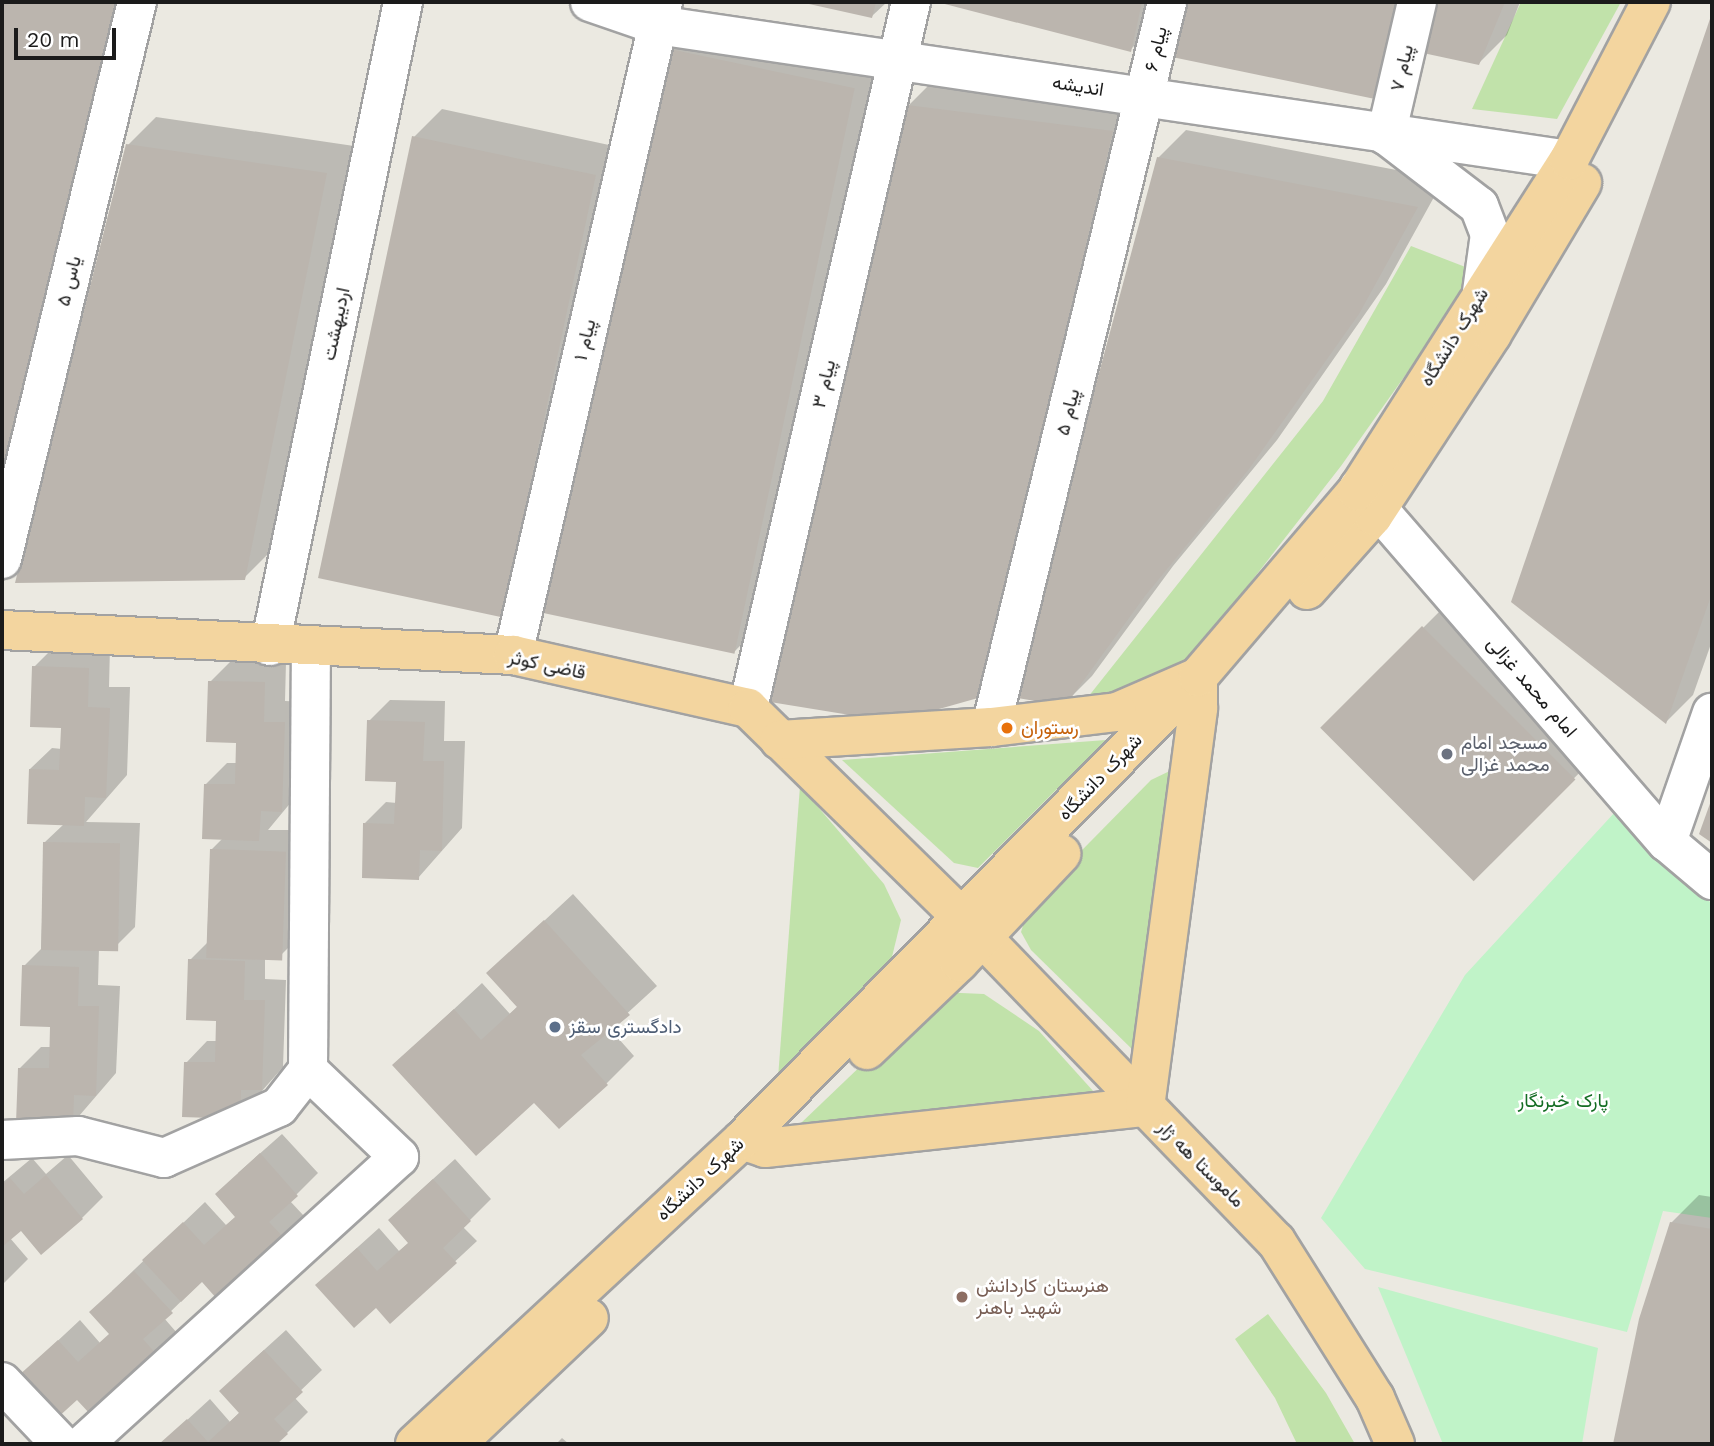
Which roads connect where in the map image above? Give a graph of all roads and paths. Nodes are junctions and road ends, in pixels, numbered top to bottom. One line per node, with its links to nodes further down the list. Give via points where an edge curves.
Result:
1 (137, 2): 16 (street, یاس ۵)
2 (403, 2): 18 (street, اردیبهشت)
3 (590, 2): 9 (street, اندیشه)
4 (911, 2): 10 (street, پیام ۳)
5 (1167, 2): 11 (street, پیام ۶)
6 (1418, 2): 12 (street, پیام ۷)
7 (1651, 2): 13 (main road, شهرک دانشگاه)
8 (1677, 2): 15 (main road, via 1604,146 1492,334)
9 (660, 14): 10 (street, اندیشه); 20 (street, پیام ۱)
10 (899, 59): 11 (street, اندیشه); 22 (street, پیام ۳)
11 (1145, 96): 12 (street, اندیشه); 24 (street, پیام ۵)
12 (1386, 135): 13 (street, اندیشه); 14 (street, via 1479,206 1490,234)
13 (1569, 160): 14 (main road, شهرک دانشگاه)
14 (1482, 292): 15 (main road, شهرک دانشگاه)
15 (1368, 498): 21 (main road, شهرک دانشگاه); 26 (street, امام محمد غزالی)
16 (2, 559)
17 (2, 630): 18 (main road, قاضی کوثر)
18 (270, 646): 19 (main road, قاضی کوثر)
19 (311, 648): 20 (main road, قاضی کوثر); 29 (street)
20 (513, 655): 22 (main road, قاضی کوثر)
21 (1198, 693): 24 (main road, via 1117,712); 28 (main road, شهرک دانشگاه); 30 (main road)
22 (748, 708): 25 (main road)
23 (1712, 713): 26 (street)
24 (990, 727): 25 (main road)
25 (779, 740): 28 (main road)
26 (1667, 842): 27 (street, امام محمد غزالی)
27 (1712, 880)
28 (972, 928): 30 (main road, ماموستا هه ژار); 32 (main road, شهرک دانشگاه)
29 (308, 1069): 31 (street, via 279,1107 164,1158 78,1136); 35 (street, via 399,1157)
30 (1145, 1107): 32 (main road); 38 (main road, ماموستا هه ژار, via 1276,1241 1375,1398)
31 (2, 1140)
32 (753, 1144): 36 (main road, شهرک دانشگاه); 37 (main road)
33 (2, 1382): 34 (street)
34 (61, 1444)
35 (84, 1444)
36 (415, 1444)
37 (456, 1444)
38 (1395, 1444)

